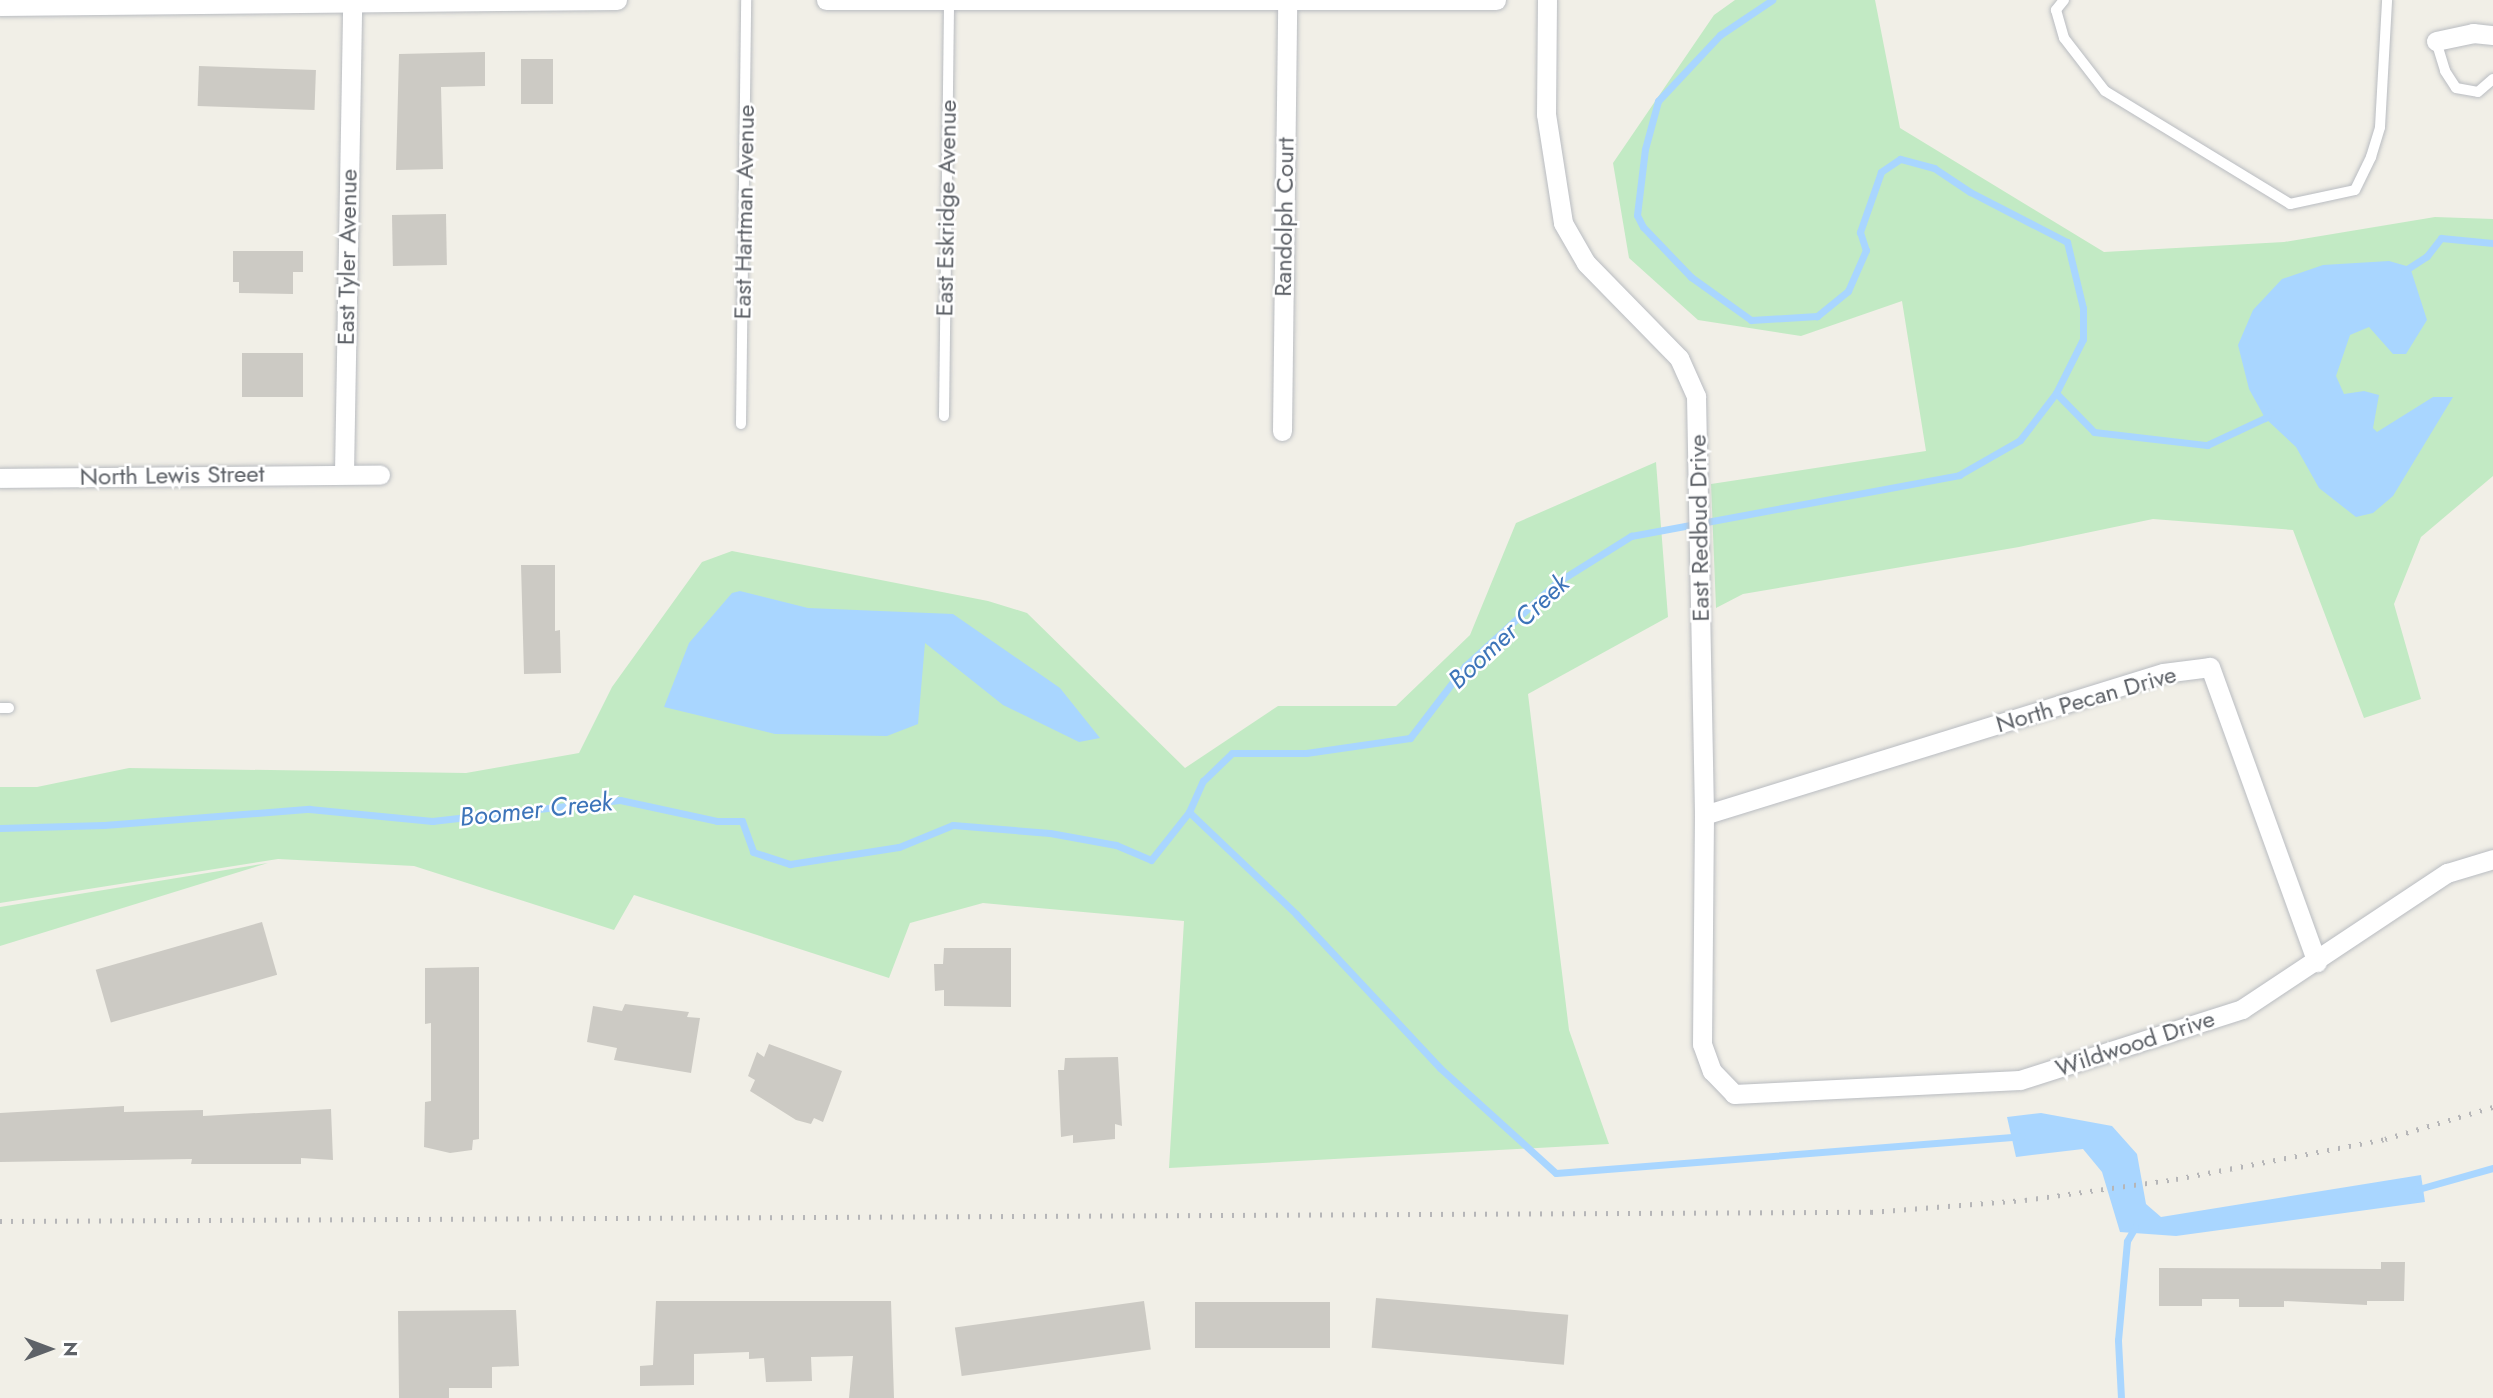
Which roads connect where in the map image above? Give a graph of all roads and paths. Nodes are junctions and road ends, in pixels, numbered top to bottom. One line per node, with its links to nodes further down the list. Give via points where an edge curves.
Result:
1 (617, 0): 10 (street)
2 (746, 0): 17 (lane, East Hartman Avenue)
3 (826, 0): 9 (street)
4 (1134, 0): 9 (street); 11 (street)
5 (1496, 0): 11 (street)
6 (1547, 0): 22 (street, East Redbud Drive, via 1546,114 1563,223 1586,263 1679,358 1696,396)
7 (2064, 0): 8 (lane, via 2056,10 2064,38 2105,91 2290,204 2355,190 2371,157 2380,127)
8 (2387, 0)
9 (949, 1): 16 (lane, East Eskridge Avenue)
10 (352, 2): 12 (street); 19 (street, East Tyler Avenue)
11 (1287, 2): 18 (street, Randolph Court)
12 (0, 6)
13 (2493, 35): 14 (street, via 2473,33)
14 (2436, 41): 15 (lane, via 2456,88 2479,92)
15 (2493, 79)
16 (944, 416)
17 (741, 424)
18 (1282, 432)
19 (344, 473): 20 (street); 21 (street, North Lewis Street)
20 (380, 475)
21 (0, 478)
22 (1704, 815): 24 (street, North Pecan Drive, via 2163,673 2210,667); 25 (street, East Redbud Drive, via 1702,1044 1712,1071)
23 (2493, 859): 24 (street, Wildwood Drive, via 2447,873)
24 (2318, 962): 25 (street, Wildwood Drive, via 2242,1009 2020,1080)
25 (1734, 1094)

